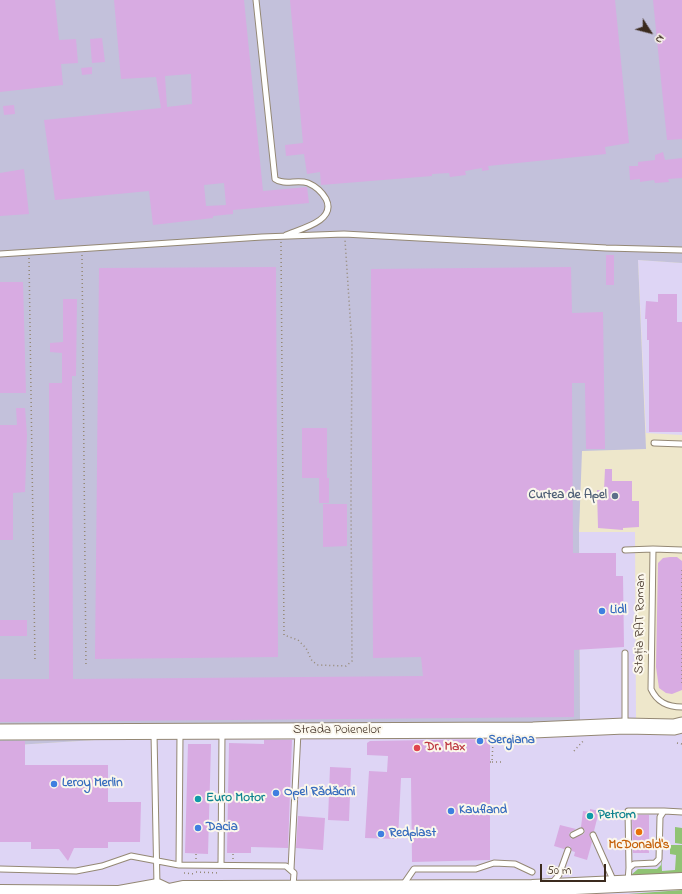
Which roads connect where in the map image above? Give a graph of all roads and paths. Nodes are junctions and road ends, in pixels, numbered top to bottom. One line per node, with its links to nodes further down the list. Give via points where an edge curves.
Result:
1 (256, 0): 3 (lane, via 275,179 282,183 308,183 324,194 328,204 327,213 319,222)
2 (344, 234): 3 (lane); 3 (path, via 352,345 352,661 346,666 318,665 312,661 306,648 298,640 284,635); 5 (lane)
3 (281, 236): 4 (lane)
4 (82, 249): 6 (lane); 17 (path)
5 (682, 250)
6 (29, 252): 7 (lane); 16 (path)
7 (0, 254)
8 (654, 444): 9 (lane)
9 (682, 444)
10 (653, 549): 11 (lane); 12 (lane); 19 (lane, Stația RAT Roman, via 651,689 663,704)
11 (625, 550)
12 (682, 550)
13 (682, 570): 14 (path)
14 (682, 647): 18 (path)
15 (625, 654): 20 (lane)
16 (35, 662)
17 (86, 667)
18 (682, 683)
19 (682, 707)
20 (625, 726): 22 (street, Strada Poienelor, via 533,730); 26 (street, Strada Poienelor)
21 (222, 731): 22 (street, Strada Poienelor); 25 (street, Strada Poienelor); 40 (lane)
22 (298, 731): 43 (lane)
23 (0, 732): 24 (street, Strada Poienelor)
24 (154, 732): 25 (street, Strada Poienelor); 38 (lane)
25 (180, 732): 39 (lane)
26 (679, 732): 29 (path)
27 (588, 736): 30 (path)
28 (493, 741): 31 (path, via 491,762)
29 (682, 744)
30 (574, 751)
31 (501, 762)
32 (664, 812): 33 (lane); 41 (lane, via 660,817 659,859 655,863 634,864); 41 (lane, via 628,811)
33 (682, 812)
34 (581, 831): 35 (lane)
35 (573, 835)
36 (593, 835): 46 (lane)
37 (568, 850): 47 (lane, via 559,875)
38 (156, 862): 39 (lane); 42 (lane, via 140,856 131,856 102,866 76,871); 50 (lane)
39 (179, 865): 40 (lane)
40 (221, 865): 43 (lane, via 286,866)
41 (629, 868): 46 (lane)
42 (0, 869)
43 (291, 869): 49 (lane, via 294,873)
44 (532, 872): 48 (lane, via 515,864 494,863 476,869 414,869)
45 (682, 881): 46 (main road)
46 (621, 885): 47 (main road)
47 (547, 887): 48 (main road)
48 (401, 888): 49 (main road)
49 (292, 889): 50 (main road)
50 (155, 891): 51 (main road, via 118,894)
51 (0, 893)

